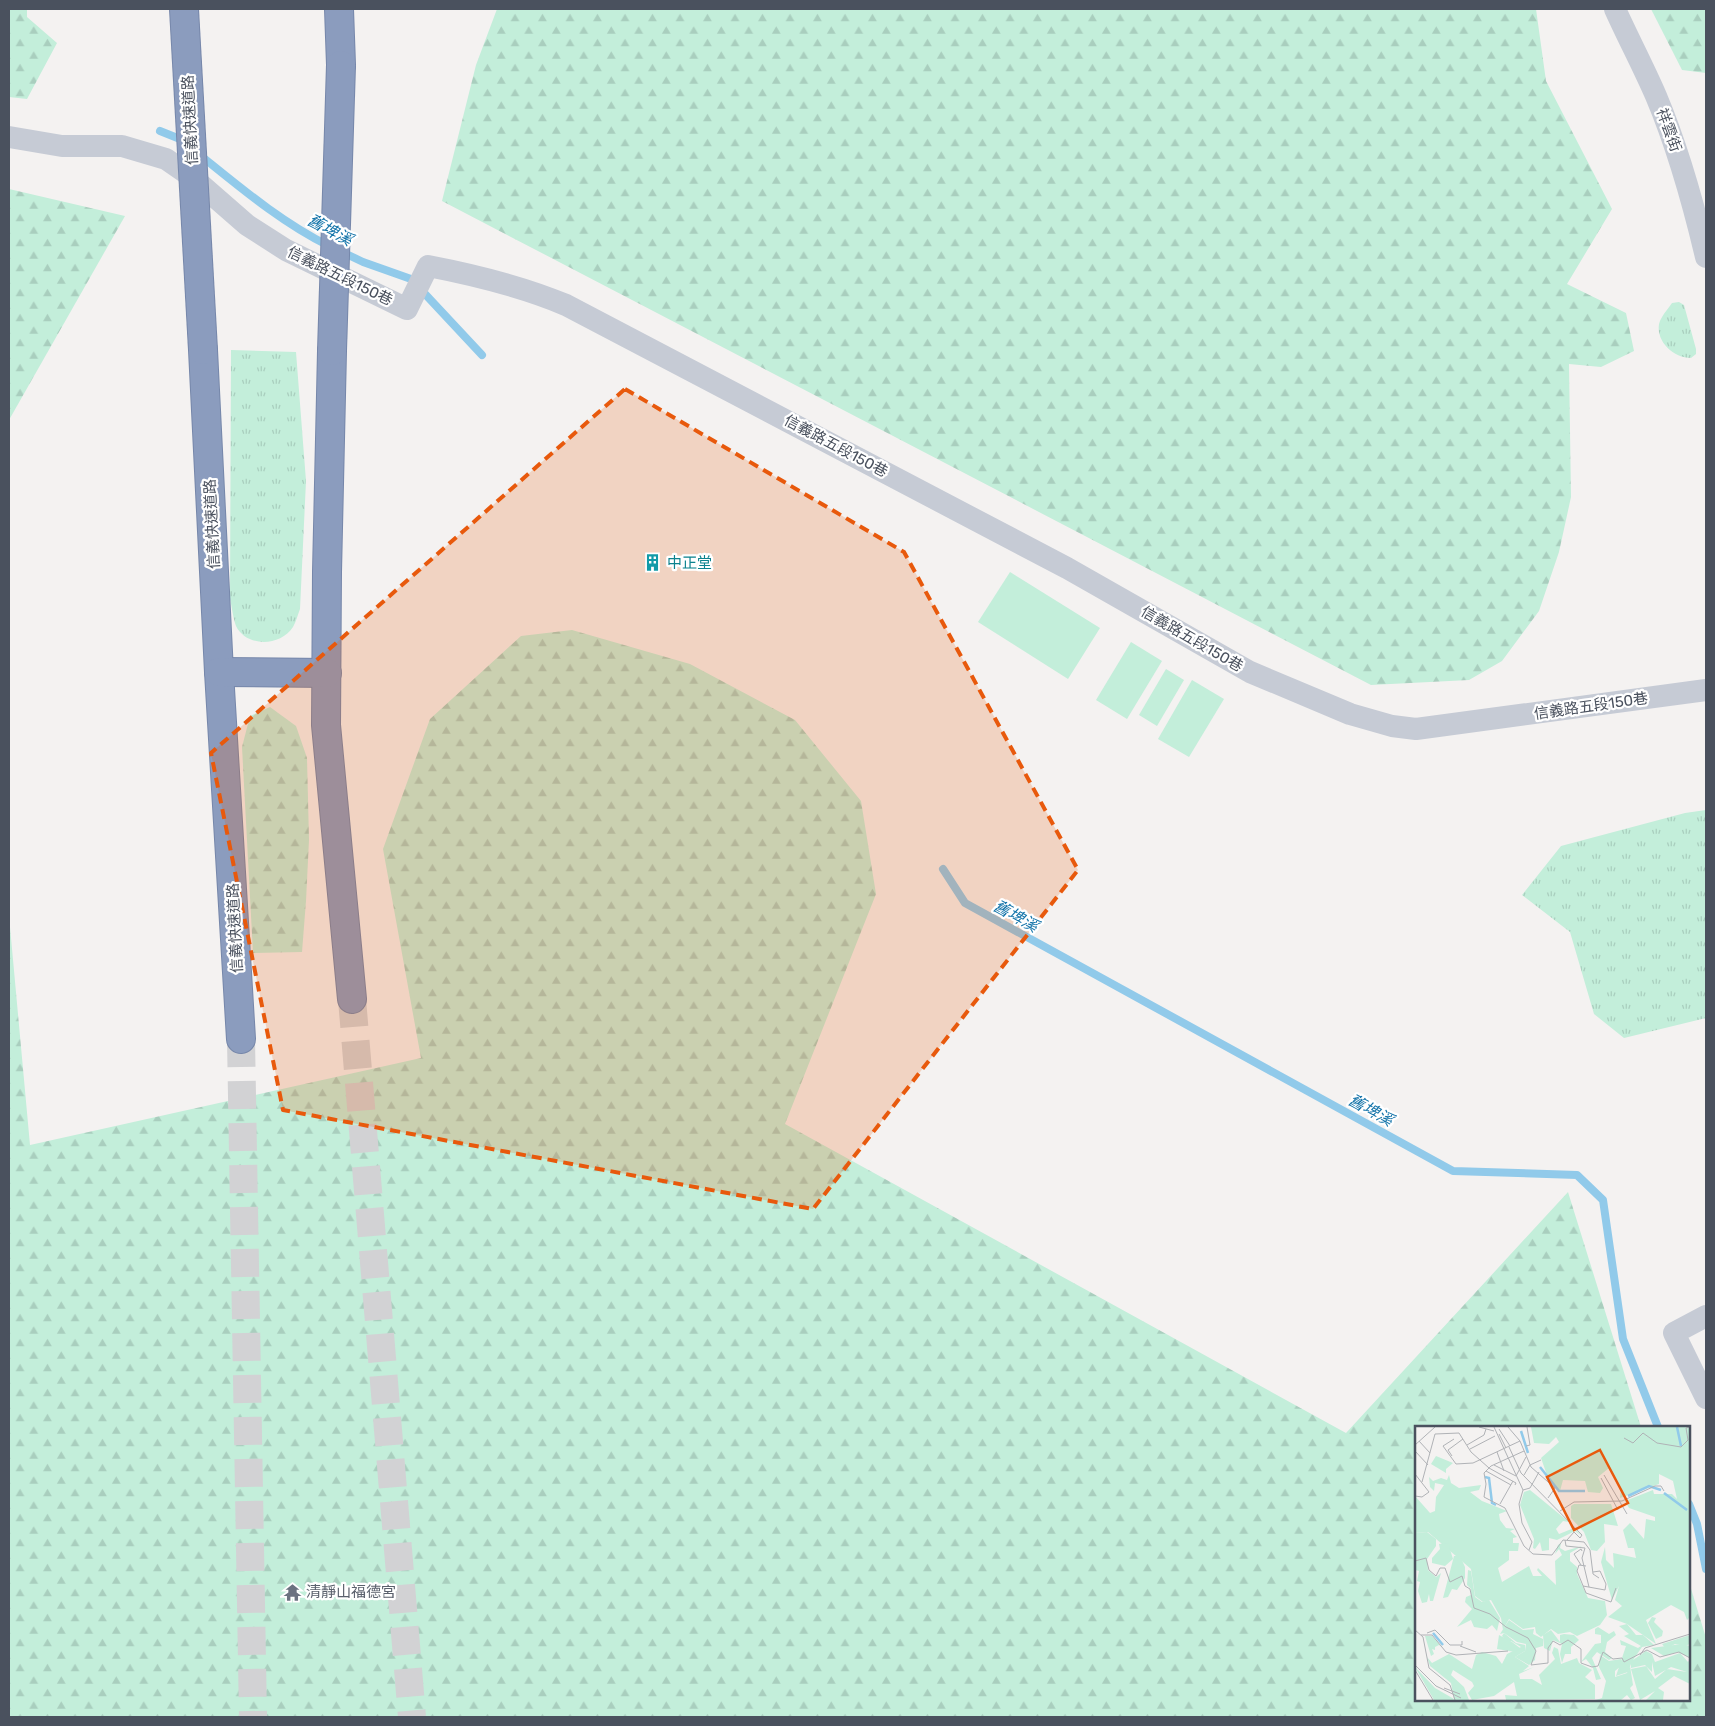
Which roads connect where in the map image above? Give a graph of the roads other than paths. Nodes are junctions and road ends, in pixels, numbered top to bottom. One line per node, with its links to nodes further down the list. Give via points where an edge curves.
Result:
1 (184, 9): 6 (highway, 信義快速道路, bridge)
2 (340, 9): 7 (highway, bridge)
3 (1614, 9): 5 (street, 祥雲街, via 1656,96 1682,164)
4 (9, 137): 8 (street, 信義路五段150巷, via 62,146 122,146 166,159 247,225 286,250 407,309 428,266 481,276 566,305 1067,568 1250,672 1350,714 1416,729)
5 (1706, 257)
6 (220, 672): 7 (highway); 10 (highway, 信義快速道路)
7 (327, 673): 9 (highway, via 326,725)
8 (1706, 690)
9 (352, 999)
10 (241, 1039)
11 (1706, 1316): 12 (street, via 1674,1333)
12 (1706, 1398)

